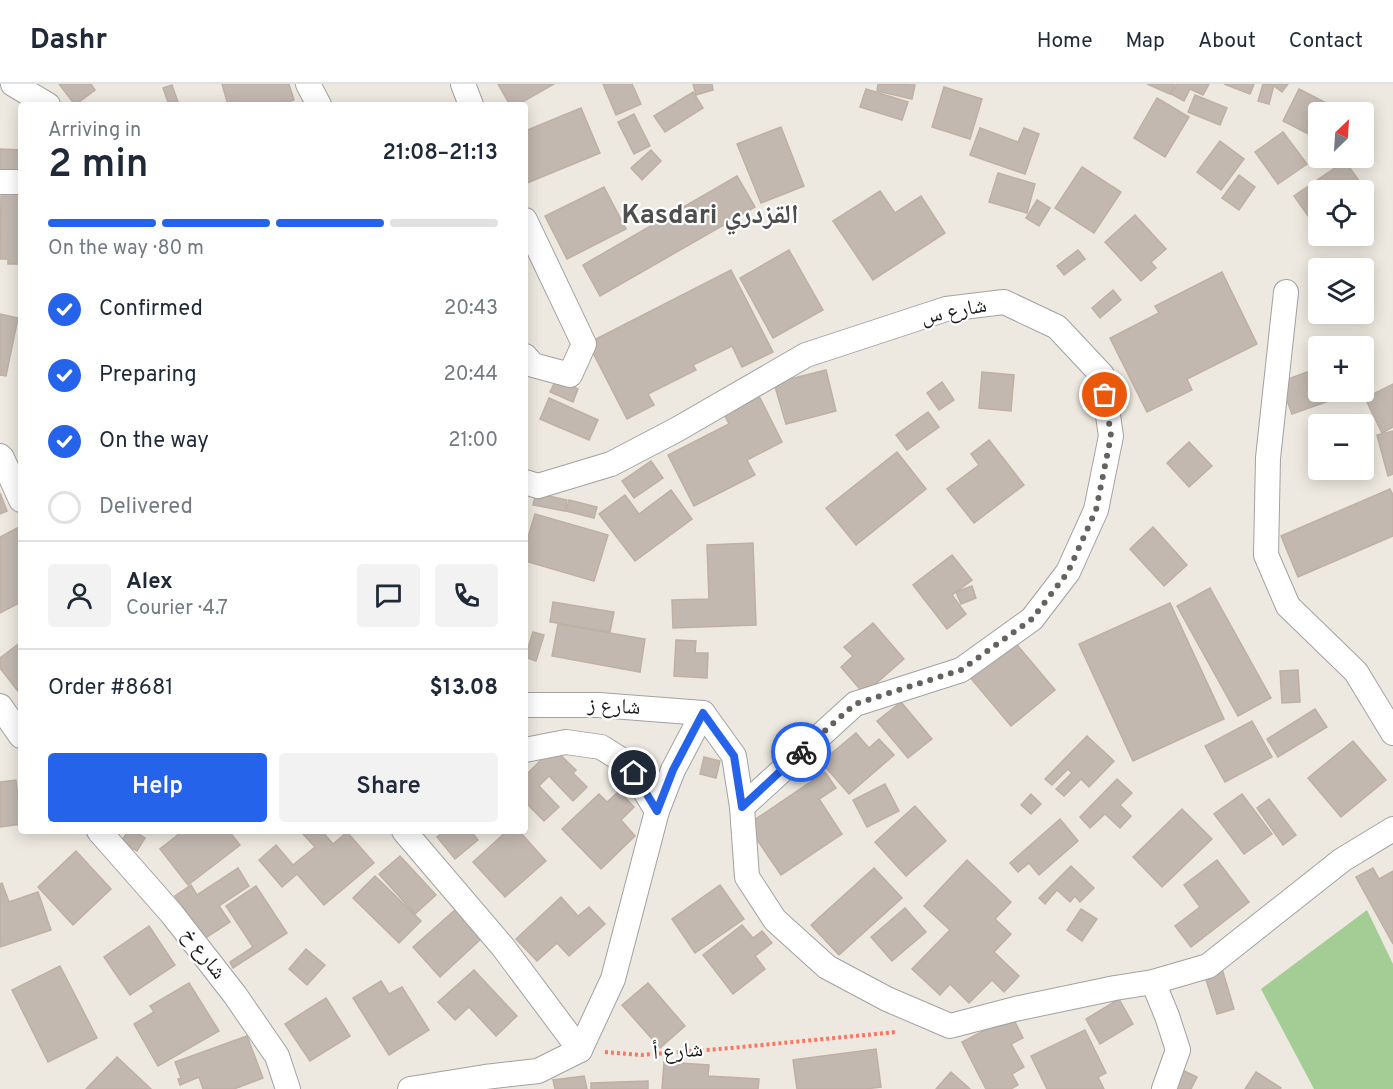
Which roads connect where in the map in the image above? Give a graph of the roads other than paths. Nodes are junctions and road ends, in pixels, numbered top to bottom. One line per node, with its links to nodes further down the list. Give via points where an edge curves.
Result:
1 (13, 84): 4 (street)
2 (308, 84): 5 (street)
3 (463, 84): 6 (street)
4 (43, 102)
5 (317, 102)
6 (470, 102)
7 (0, 182): 8 (street)
8 (18, 182)
9 (528, 226): 11 (street, via 584,344 570,375 534,365)
10 (1286, 292): 19 (street, via 1268,458 1266,555 1288,606 1356,672)
11 (528, 359)
12 (0, 456): 14 (street)
13 (528, 483): 21 (street, شارع ﺱ, via 538,486 610,464 806,355 946,309 1004,302 1057,327 1102,375 1111,436 1096,510 1068,572 1032,619 961,670 855,704)
14 (18, 493)
15 (528, 705): 17 (street, شارع ﺯ, via 599,705)
16 (0, 706): 18 (street)
17 (703, 713): 21 (street, via 734,756); 22 (street)
18 (18, 732)
19 (1393, 734)
20 (528, 749): 22 (street, via 566,742 601,747 634,773)
21 (742, 807): 26 (street, via 747,877 775,920 827,967 886,999 950,1026)
22 (657, 811): 27 (street, via 613,979)
23 (1393, 829): 26 (street, via 1342,860 1208,966)
24 (102, 834): 28 (street, شارع خ, via 172,914 235,995 277,1056)
25 (407, 834): 27 (street, via 503,947)
26 (1153, 982): 30 (street, via 1178,1050)
27 (580, 1050): 29 (street, via 538,1071)
28 (288, 1089)
29 (410, 1089)
30 (1164, 1089)

